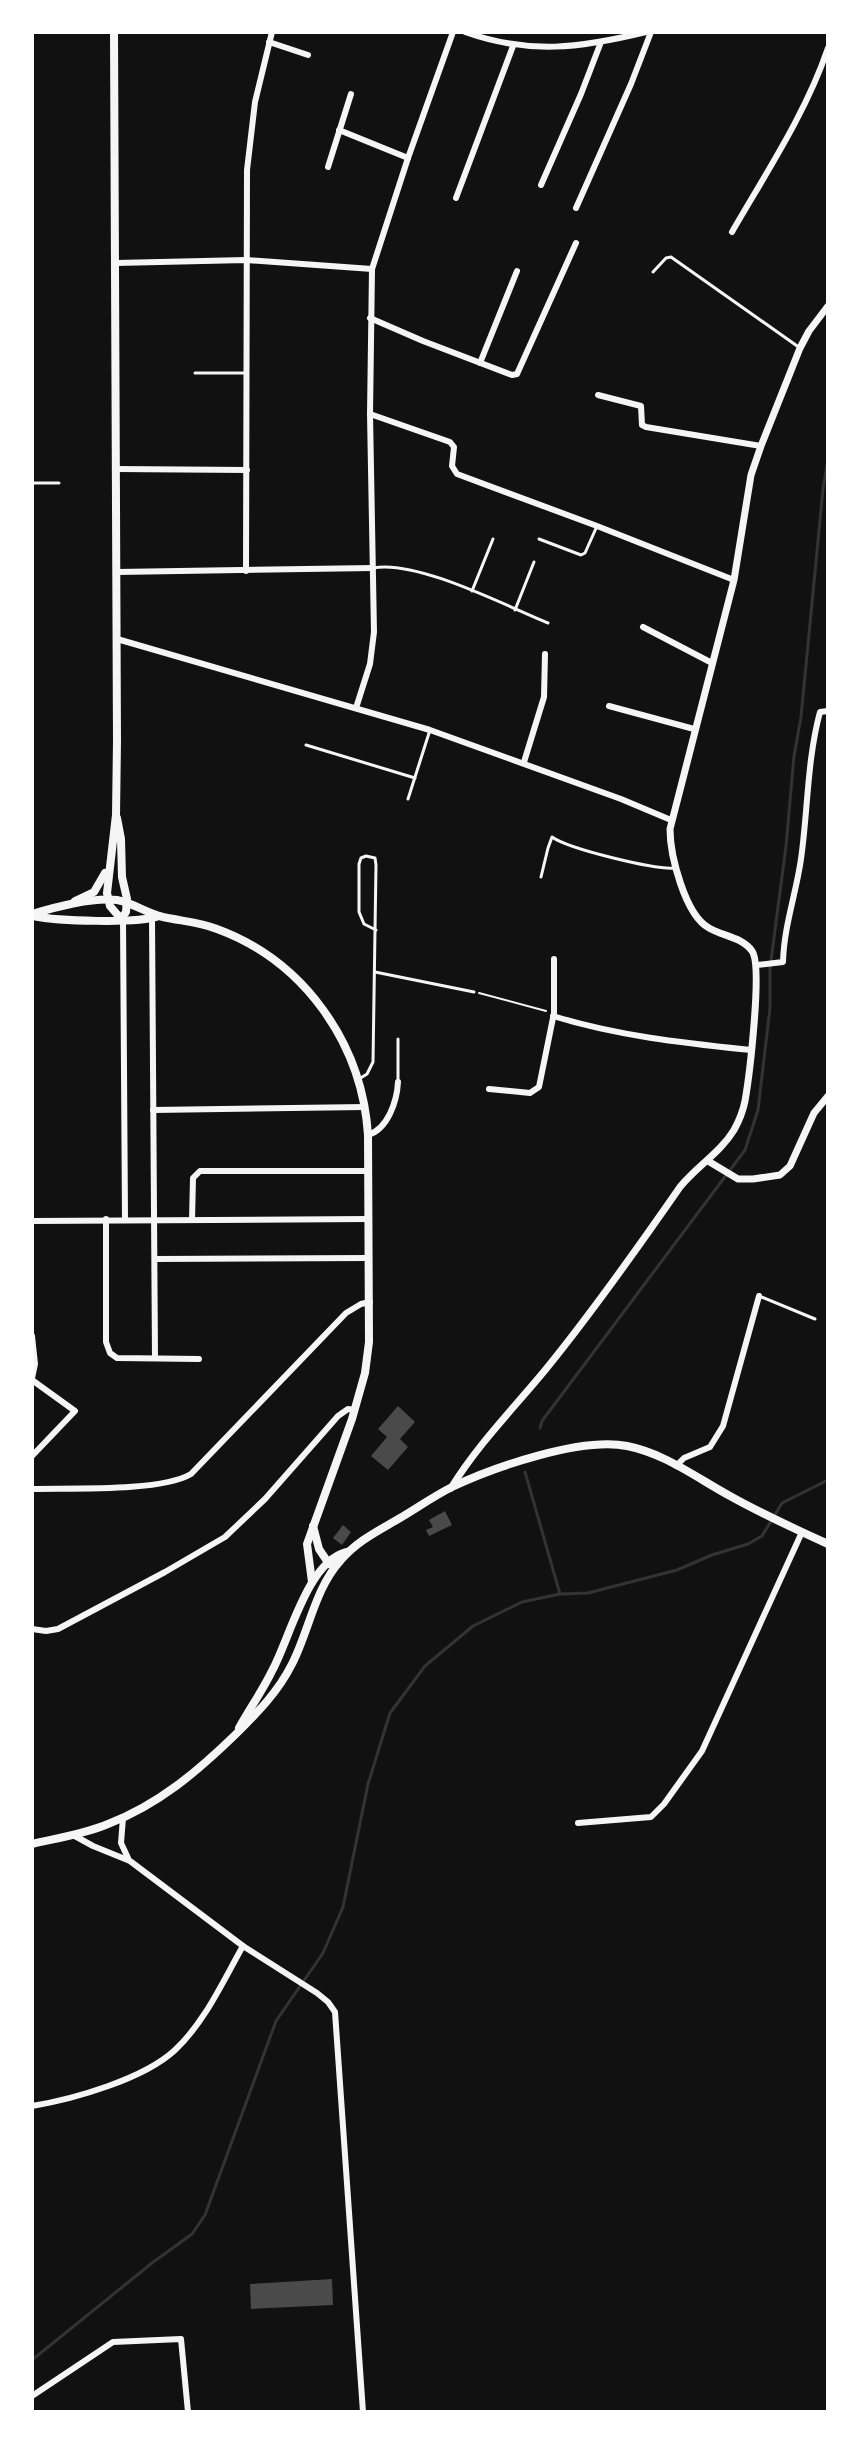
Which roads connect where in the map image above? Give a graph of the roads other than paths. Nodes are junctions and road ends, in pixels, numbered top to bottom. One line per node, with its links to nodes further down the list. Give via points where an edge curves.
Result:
1 (114, 32): 21 (main road)
2 (272, 32): 6 (street)
3 (453, 32): 13 (street)
4 (649, 32): 7 (street); 17 (street)
5 (469, 33): 8 (street)
6 (269, 42): 10 (street); 20 (street, via 249,143)
7 (601, 42): 8 (street); 15 (street)
8 (513, 46): 16 (street)
9 (828, 48): 18 (street, via 801,111)
10 (308, 55)
11 (351, 94): 12 (street)
12 (339, 130): 13 (street); 14 (street)
13 (408, 158): 22 (street)
14 (328, 167)
15 (541, 185)
16 (456, 198)
17 (576, 208)
18 (732, 232)
19 (576, 243): 28 (street, via 520,371 514,375)
20 (246, 260): 21 (street); 22 (street); 30 (street)
21 (116, 263): 34 (main road)
22 (372, 269): 26 (street)
23 (517, 271): 28 (street)
24 (653, 272): 27 (lane, via 671,257)
25 (828, 306): 27 (street)
26 (370, 318): 28 (street); 32 (street)
27 (800, 348): 33 (street)
28 (480, 363)
29 (195, 373): 30 (lane)
30 (247, 373): 35 (street)
31 (598, 395): 33 (street, via 638,404 646,427)
32 (370, 414): 38 (street, via 450,442 457,474); 42 (street)
33 (761, 446): 45 (street, via 751,475)
34 (116, 469): 35 (street); 44 (main road)
35 (247, 470): 43 (street)
36 (32, 483): 37 (lane)
37 (59, 483)
38 (597, 526): 40 (lane, via 581,555); 45 (street)
39 (493, 539): 46 (lane)
40 (539, 539)
41 (534, 562): 47 (lane)
42 (373, 568): 43 (street); 46 (lane, via 414,572); 54 (street, via 373,651)
43 (246, 571): 44 (street)
44 (117, 572): 50 (main road)
45 (734, 580): 52 (street)
46 (472, 591): 47 (lane)
47 (515, 610): 48 (lane)
48 (548, 623)
49 (643, 627): 52 (street)
50 (117, 639): 54 (street); 62 (main road)
51 (545, 654): 59 (street, via 544,697)
52 (712, 663): 56 (street)
53 (609, 706): 56 (street)
54 (356, 708): 57 (street)
55 (828, 711): 75 (street, via 820,712 813,742 801,862 783,962)
56 (694, 729): 63 (street)
57 (430, 730): 59 (street); 60 (lane)
58 (306, 745): 60 (lane)
59 (524, 762): 63 (street)
60 (415, 778): 61 (lane)
61 (408, 799)
62 (116, 815): 64 (main road); 68 (main road)
63 (671, 820): 65 (street)
64 (110, 862): 67 (main road); 69 (main road, via 94,892)
65 (675, 868): 66 (lane, via 596,853 552,837); 75 (street, via 704,925 745,944)
66 (541, 877)
67 (108, 900): 68 (main road); 69 (main road); 72 (main road)
68 (127, 903): 71 (main road); 72 (main road)
69 (65, 906): 70 (main road)
70 (32, 915): 72 (main road)
71 (156, 917): 72 (main road); 81 (main road, via 220,930 279,963 325,1011); 86 (street)
72 (122, 919): 91 (street)
73 (376, 930): 73 (lane, via 375,858 366,856 359,864 359,912 364,924); 76 (lane)
74 (554, 959): 78 (street)
75 (761, 965): 80 (street)
76 (375, 972): 77 (lane); 81 (lane, via 373,1062)
77 (474, 992)
78 (553, 1014): 80 (street, via 602,1029); 83 (street, via 537,1089)
79 (398, 1039): 82 (lane)
80 (750, 1050): 88 (street, via 741,1117)
81 (359, 1079): 85 (main road)
82 (398, 1082): 87 (street, via 387,1119)
83 (489, 1089)
84 (828, 1096): 88 (street, via 780,1175 745,1180)
85 (366, 1107): 86 (street); 87 (main road)
86 (153, 1110): 92 (street)
87 (368, 1135): 89 (main road)
88 (708, 1161): 108 (street, via 688,1176 596,1306 472,1455)
89 (369, 1171): 93 (main road); 94 (street, via 200,1171 193,1178)
90 (106, 1219): 91 (street); 95 (street); 102 (street, via 107,1348 117,1358)
91 (125, 1219): 92 (street)
92 (154, 1219): 94 (street); 97 (street)
93 (369, 1219): 94 (street); 96 (main road)
94 (192, 1220)
95 (32, 1221)
96 (369, 1258): 97 (street); 99 (main road)
97 (155, 1259): 102 (street)
98 (759, 1296): 100 (lane); 107 (street, via 723,1426 710,1447)
99 (370, 1302): 105 (main road, via 367,1360); 109 (street, via 346,1313 182,1480)
100 (815, 1319)
101 (32, 1336): 104 (street)
102 (155, 1358): 103 (street)
103 (199, 1359)
104 (32, 1379): 106 (street, via 75,1411)
105 (355, 1410): 110 (main road); 119 (street, via 338,1416 265,1499 214,1545 58,1629)
106 (32, 1456)
107 (676, 1466): 108 (main road, via 629,1446 592,1445 509,1466); 111 (main road)
108 (451, 1488): 113 (main road)
109 (32, 1489)
110 (313, 1525): 114 (main road); 118 (main road, via 307,1544)
111 (802, 1532): 112 (main road); 122 (street, via 702,1751 664,1804 651,1817)
112 (828, 1544)
113 (348, 1552): 115 (main road); 117 (main road)
114 (322, 1554): 115 (main road); 116 (main road)
115 (336, 1555): 116 (main road)
116 (328, 1562): 117 (main road); 118 (main road)
117 (331, 1575): 118 (main road); 120 (main road, via 286,1675)
118 (315, 1578): 120 (main road)
119 (32, 1629)
120 (237, 1733): 121 (main road, via 195,1773)
121 (123, 1818): 123 (main road); 125 (street, via 121,1843)
122 (578, 1823)
123 (73, 1835): 124 (main road); 125 (street)
124 (32, 1844)
125 (130, 1861): 126 (street)
126 (243, 1946): 127 (street, via 196,2026 175,2050 121,2080); 130 (street, via 317,1993 335,2012)
127 (32, 2106)
128 (32, 2396): 129 (street, via 113,2342 181,2339)
129 (188, 2412)
130 (363, 2412)

